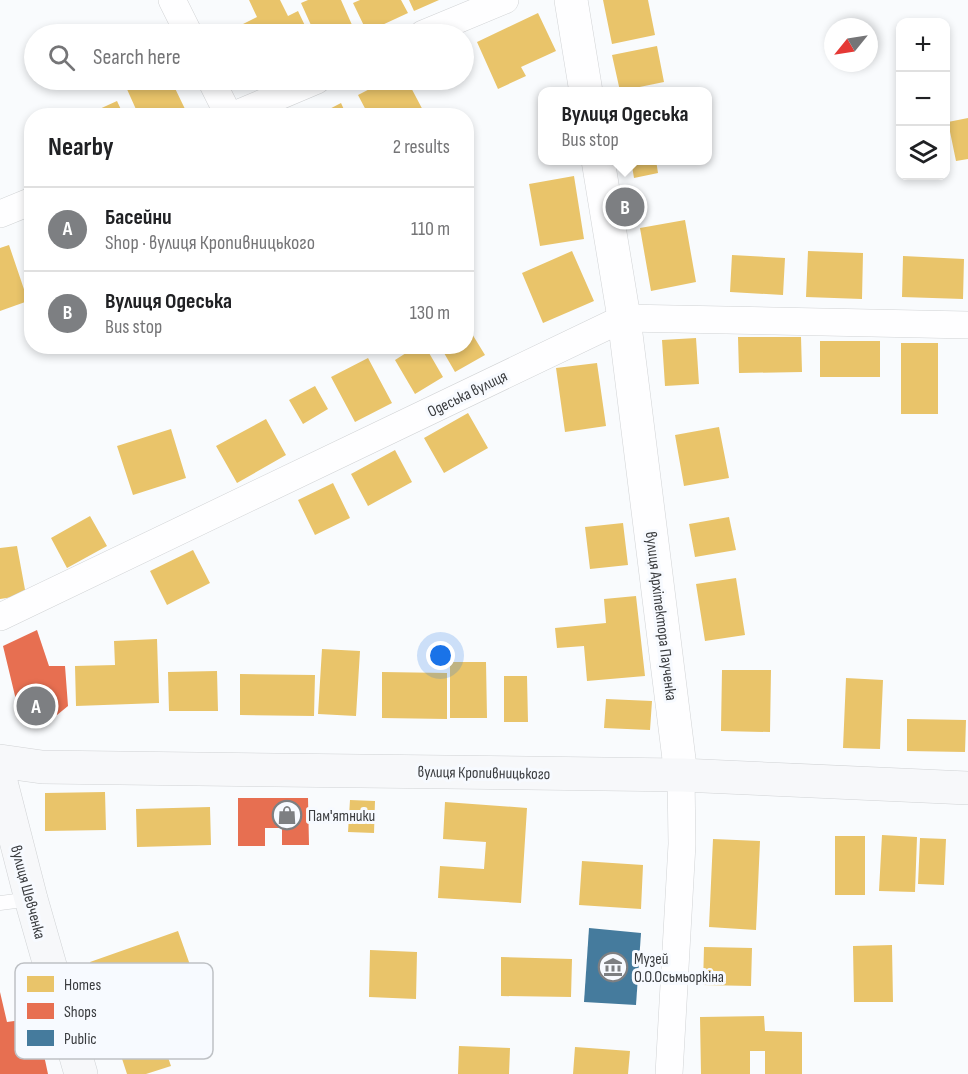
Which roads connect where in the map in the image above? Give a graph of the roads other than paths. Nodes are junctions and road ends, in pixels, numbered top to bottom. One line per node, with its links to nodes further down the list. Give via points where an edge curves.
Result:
1 (172, 0): 4 (street)
2 (505, 0): 5 (street)
3 (570, 0): 6 (street)
4 (184, 24)
5 (447, 24)
6 (585, 87)
7 (216, 90): 9 (street)
8 (293, 90): 10 (street)
9 (226, 108)
10 (249, 108)
11 (599, 165): 14 (street, вулиця Архітектора Паученка)
12 (24, 204): 13 (street)
13 (0, 214)
14 (624, 318): 15 (street, Одеська вулиця); 16 (street, Одеська вулиця); 18 (street, вулиця Архітектора Паученка)
15 (968, 325)
16 (0, 617)
17 (0, 761): 18 (main road, вулиця Кропивницького, via 42,767)
18 (681, 775): 20 (main road, вулиця Кропивницького); 25 (street, вулиця Архітектора Паученка, via 682,844)
19 (0, 778): 21 (main road, вулиця Шевченка)
20 (968, 788)
21 (15, 901): 22 (main road, вулиця Шевченка)
22 (39, 963)
23 (75, 1059): 24 (main road, вулиця Шевченка)
24 (81, 1074)
25 (669, 1074)

